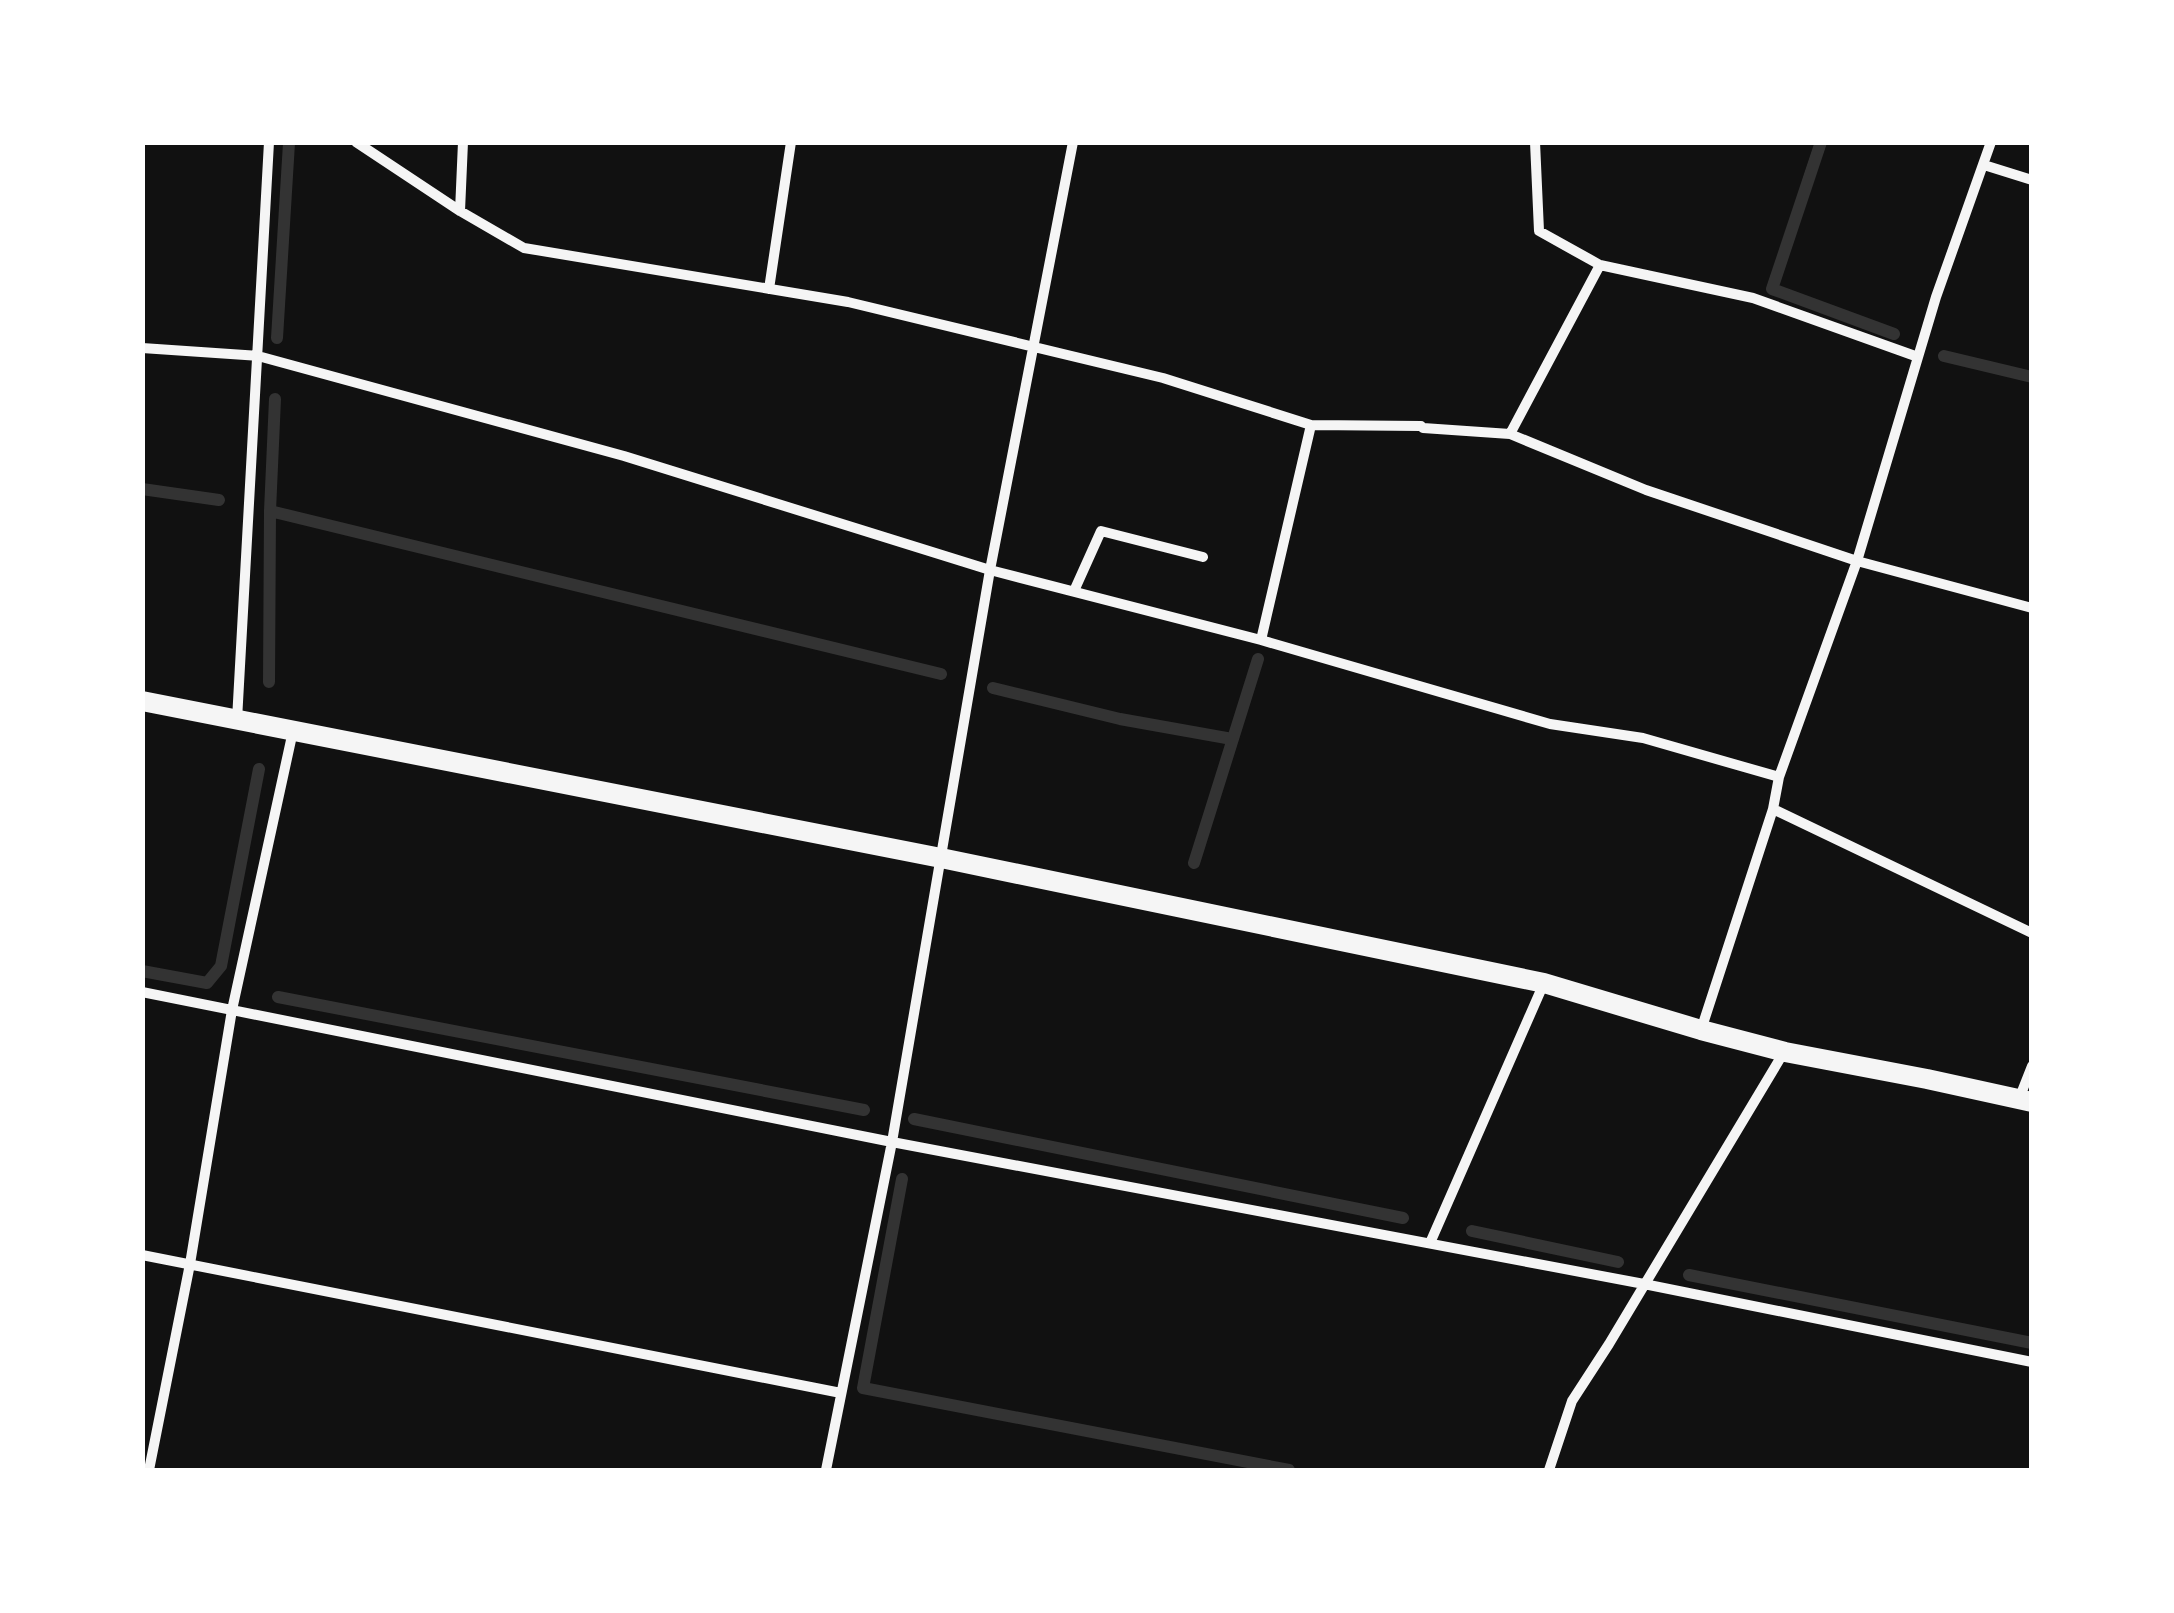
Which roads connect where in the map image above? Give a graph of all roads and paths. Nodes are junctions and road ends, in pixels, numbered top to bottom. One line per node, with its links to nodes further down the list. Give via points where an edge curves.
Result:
1 (269, 142): 15 (street)
2 (356, 142): 10 (street)
3 (464, 142): 10 (street)
4 (791, 142): 12 (street)
5 (1073, 142): 14 (street)
6 (1535, 142): 11 (street, via 1538,231)
7 (1992, 142): 8 (street)
8 (1984, 165): 9 (street); 16 (street)
9 (2032, 180)
10 (460, 211): 12 (street, via 524,248)
11 (1600, 264): 16 (street, via 1753,298); 18 (street)
12 (769, 289): 14 (street)
13 (142, 348): 15 (street)
14 (1034, 348): 17 (street, via 1163,378); 21 (street)
15 (258, 356): 21 (street, via 624,456); 26 (street)
16 (1918, 357): 20 (street)
17 (1311, 426): 18 (street); 24 (street)
18 (1510, 434): 20 (street, via 1646,490)
19 (1203, 558): 22 (street, via 1101,531)
20 (1857, 561): 23 (street); 28 (street)
21 (990, 570): 22 (street); 30 (street)
22 (1074, 591): 24 (street)
23 (2032, 608)
24 (1261, 640): 28 (street, via 1550,724 1643,738)
25 (142, 701): 26 (main road)
26 (237, 720): 27 (main road)
27 (293, 731): 30 (main road); 34 (street)
28 (1779, 778): 29 (street)
29 (1773, 809): 31 (street); 35 (street)
30 (940, 858): 32 (main road); 39 (street)
31 (2032, 933)
32 (1544, 983): 35 (main road); 40 (street)
33 (142, 992): 34 (street)
34 (232, 1010): 39 (street); 42 (street)
35 (1700, 1030): 36 (main road)
36 (1785, 1052): 38 (main road); 43 (street)
37 (2032, 1066): 38 (street)
38 (2025, 1101)
39 (892, 1142): 40 (street); 45 (street)
40 (1430, 1243): 43 (street)
41 (142, 1254): 42 (street)
42 (190, 1264): 45 (street); 46 (street)
43 (1644, 1284): 44 (street); 48 (street, via 1572,1401)
44 (2032, 1362)
45 (841, 1393): 47 (street)
46 (149, 1470)
47 (826, 1470)
48 (1549, 1470)

